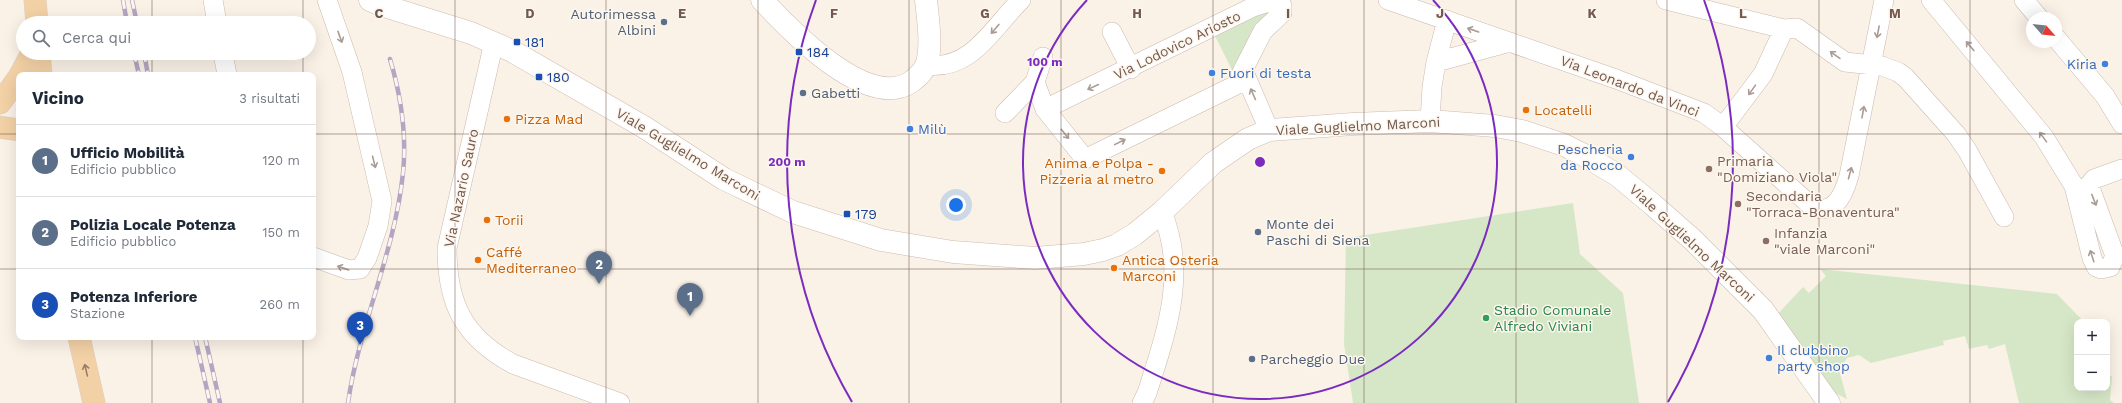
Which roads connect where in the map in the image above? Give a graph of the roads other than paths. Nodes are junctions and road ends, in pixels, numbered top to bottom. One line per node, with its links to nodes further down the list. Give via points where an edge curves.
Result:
1 (34, 0): 14 (main road)
2 (213, 0): 15 (street)
3 (326, 0): 48 (street, one-way to 48, via 352,72 382,201 378,226 368,258 360,269 349,270)
4 (370, 0): 19 (street, Viale Guglielmo Marconi)
5 (762, 0): 27 (street, via 828,62 874,86 891,88 906,85 916,78)
6 (926, 0): 27 (street, via 929,55)
7 (1021, 0): 27 (street, one-way to 27, via 985,41 969,54 946,66)
8 (1388, 0): 16 (street, Via Leonardo da Vinci)
9 (1666, 0): 17 (street)
10 (1884, 0): 28 (street, Via Leonardo da Vinci, one-way to 28)
11 (1931, 0): 45 (street, one-way to 11, via 2094,178 2090,185 2115,256 2110,267 2101,269 2096,267 2092,258 2074,186 2044,137)
12 (2024, 0): 13 (street)
13 (2034, 12)
14 (36, 16)
15 (216, 16)
16 (1447, 20): 20 (street, Via Leonardo da Vinci, one-way to 16); 26 (street)
17 (1784, 29): 28 (street, one-way to 17, via 1845,62 1797,28); 42 (street, one-way to 42, via 1763,74)
18 (1112, 32): 29 (street)
19 (494, 42): 46 (street, Viale Guglielmo Marconi, via 644,127 747,191 814,220 881,240 996,256 1035,258 1078,254 1117,245); 52 (street, Via Nazario Sauro, via 447,248 447,271 451,291 464,323 500,356 513,364)
20 (1510, 42): 26 (street); 42 (street, Via Leonardo da Vinci, via 1686,105 1704,113)
21 (2062, 45): 40 (street, via 2105,96)
22 (1043, 58): 35 (street)
23 (28, 60): 31 (main road)
24 (40, 60): 32 (main road)
25 (224, 60): 33 (street)
26 (1436, 62): 39 (street)
27 (926, 65)
28 (1872, 65): 42 (street, Via Leonardo da Vinci, one-way to 28, via 1808,203 1820,209 1832,207 1842,196 1856,150); 47 (street, via 1898,72 1947,122 1967,150)
29 (1131, 69): 30 (street, Via Lodovico Ariosto, via 1253,7 1269,1 1276,2 1282,6 1282,13 1263,31); 37 (street, Via Lodovico Ariosto, one-way to 37)
30 (1243, 70): 37 (street, one-way to 30, via 1085,159 1236,85); 44 (street, one-way to 30)
31 (22, 72)
32 (41, 72)
33 (226, 72)
34 (16, 81): 36 (main road)
35 (1035, 82): 37 (street); 38 (street)
36 (0, 103)
37 (1045, 109)
38 (1005, 114)
39 (1430, 121): 44 (street, Viale Guglielmo Marconi); 50 (street, Viale Guglielmo Marconi, via 1495,126 1522,131 1564,145 1604,166 1652,204 1737,283 1763,310)
40 (2122, 124)
41 (0, 127): 43 (main road)
42 (1723, 127)
43 (16, 130)
44 (1269, 130): 46 (street, Viale Guglielmo Marconi, via 1248,139 1213,163)
45 (2122, 169)
46 (1162, 212): 53 (street, via 1170,233 1175,287 1168,328)
47 (2004, 217)
48 (316, 257)
49 (80, 340): 51 (main road, one-way to 49)
50 (1812, 381): 54 (street); 55 (street, Viale Guglielmo Marconi)
51 (94, 403)
52 (620, 403)
53 (1142, 403)
54 (1816, 403)
55 (1829, 403)

